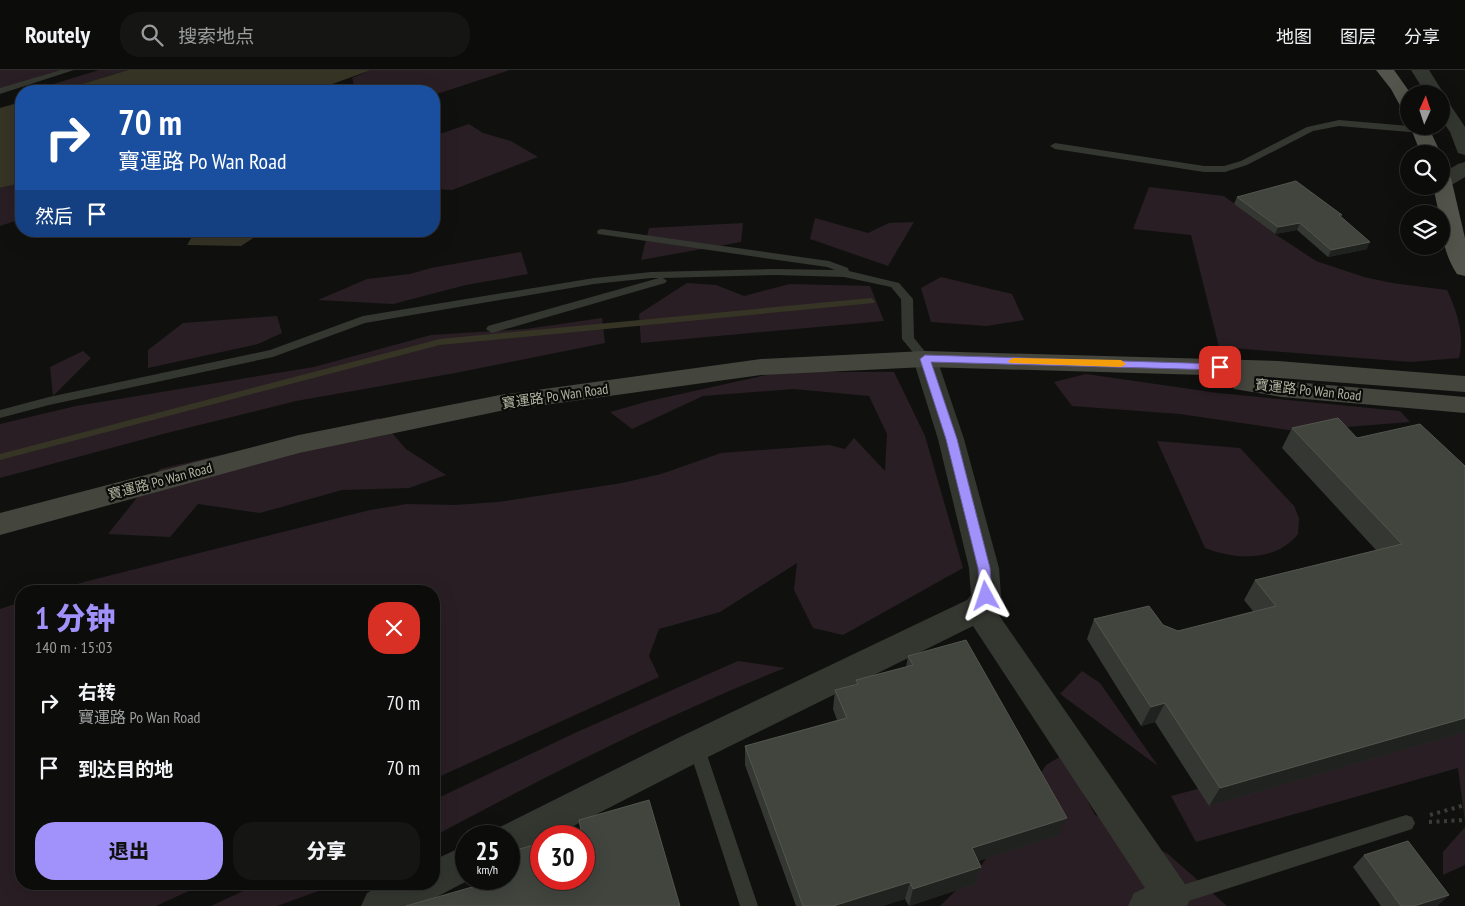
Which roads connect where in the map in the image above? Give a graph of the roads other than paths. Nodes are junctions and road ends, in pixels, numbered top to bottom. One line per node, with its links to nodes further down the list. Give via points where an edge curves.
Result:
1 (70, 70): 4 (lane)
2 (1385, 70): 7 (main road)
3 (1420, 70): 5 (street)
4 (20, 85)
5 (1429, 85)
6 (15, 86): 8 (lane)
7 (1400, 90)
8 (0, 91)
9 (1450, 118): 11 (street)
10 (1400, 127): 12 (lane, via 1339,123 1310,129 1244,163 1225,169 1204,169)
11 (1463, 137)
12 (1055, 146)
13 (1465, 168): 14 (street)
14 (1450, 176)
15 (1450, 213): 17 (main road)
16 (1450, 217): 19 (main road, via 1459,259)
17 (1465, 230)
18 (602, 232): 21 (lane, via 829,264)
19 (1465, 269)
20 (684, 274): 21 (lane, via 776,272); 22 (lane); 27 (lane, via 594,280 363,320 273,354 49,400)
21 (858, 276): 23 (lane, via 895,285 903,292 907,299 908,339)
22 (492, 329)
23 (925, 359): 24 (street, 寶運路 Po Wan Road); 28 (street, 寶運路 Po Wan Road, via 761,367 500,403 299,444); 29 (street, via 951,439 984,568 986,596)
24 (1123, 364): 25 (street, 寶運路 Po Wan Road, via 1278,369); 26 (street, 寶運路 Po Wan Road, via 1282,389)
25 (1465, 384)
26 (1465, 405)
27 (0, 414)
28 (0, 524)
29 (978, 609): 30 (street); 36 (street)
30 (696, 746): 32 (street); 38 (lane)
31 (1406, 823): 36 (lane)
32 (520, 835)
33 (455, 868): 34 (street)
34 (440, 876)
35 (412, 890): 37 (street)
36 (1160, 902)
37 (380, 906)
38 (749, 906)

